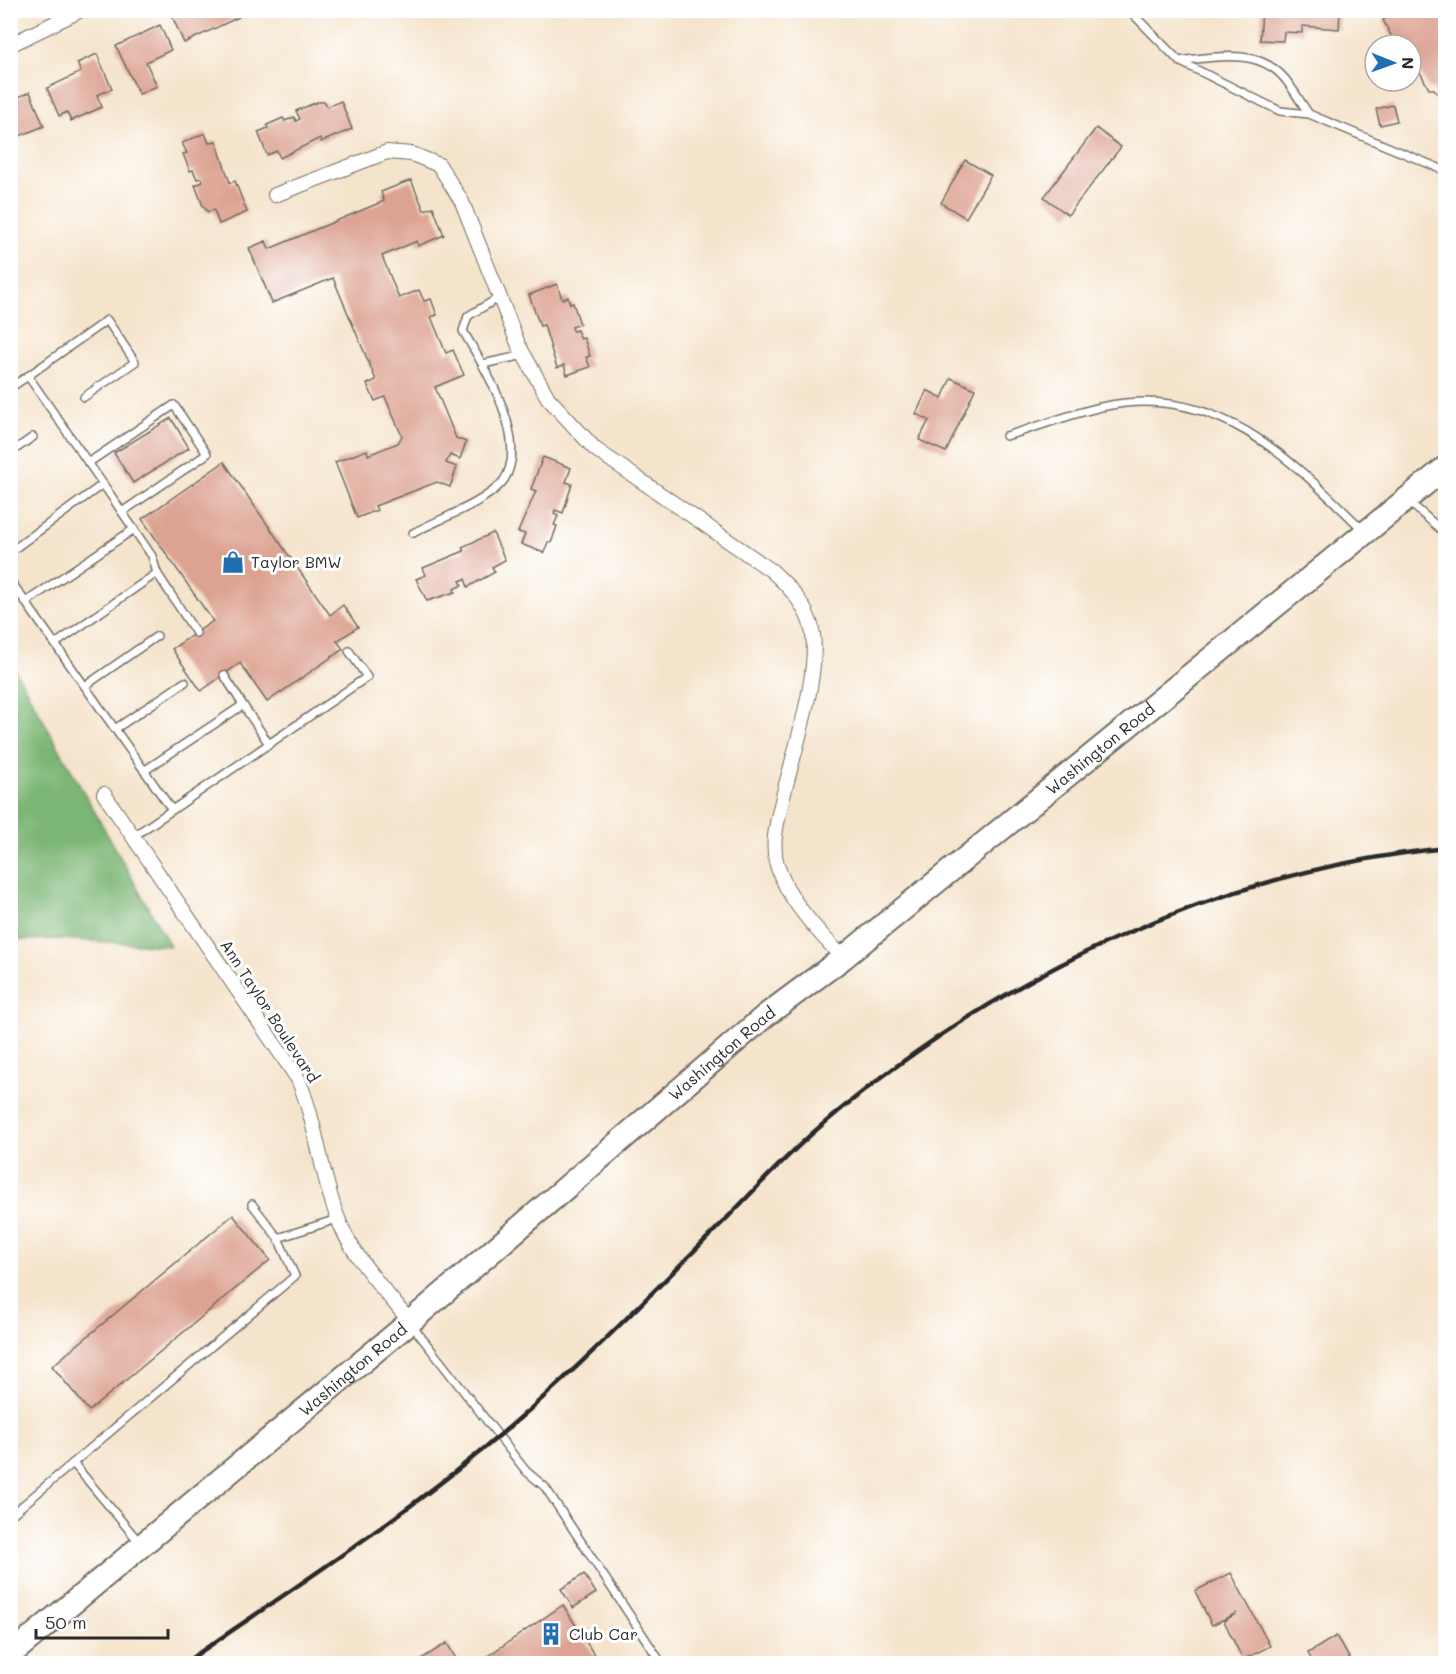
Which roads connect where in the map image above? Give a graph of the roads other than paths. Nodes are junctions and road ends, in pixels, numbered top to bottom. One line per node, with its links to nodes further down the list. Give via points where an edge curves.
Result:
1 (81, 10): 3 (street)
2 (1129, 10): 4 (lane)
3 (10, 45)
4 (1179, 61): 5 (lane, via 1280,111); 5 (lane, via 1239,55 1261,62 1284,77)
5 (1309, 114): 6 (lane)
6 (1446, 171)
7 (275, 195): 8 (street, via 387,152 412,154 439,165 462,202)
8 (500, 297): 9 (street); 10 (lane, via 468,316 463,331)
9 (524, 355): 10 (lane); 44 (street, via 548,398 595,449 772,571 796,594 811,623 814,656 774,836 777,864 793,897)
10 (483, 364): 23 (lane, via 502,405 513,449 504,479 486,496)
11 (28, 376): 12 (lane); 13 (lane, via 107,321 135,362); 17 (lane)
12 (10, 388)
13 (84, 397)
14 (1006, 436): 24 (lane, via 1106,406 1149,402 1195,408 1242,428 1288,458)
15 (33, 437): 16 (lane)
16 (10, 453)
17 (88, 463): 19 (lane); 21 (lane, via 174,405 207,454)
18 (1446, 467): 20 (main road, Washington Road)
19 (103, 484): 21 (lane); 26 (lane)
20 (1406, 500): 24 (main road, Washington Road); 25 (lane)
21 (122, 512): 22 (lane)
22 (134, 529): 27 (lane, via 152,556); 29 (lane)
23 (413, 533)
24 (1366, 533): 44 (main road, Washington Road)
25 (1446, 534)
26 (10, 552)
27 (157, 573): 30 (lane); 32 (lane)
28 (10, 580): 29 (lane)
29 (26, 602): 32 (lane)
30 (196, 633)
31 (157, 636): 36 (lane)
32 (55, 644): 36 (lane)
33 (349, 651): 39 (lane, via 367,677)
34 (224, 675): 37 (lane)
35 (185, 682): 38 (lane)
36 (85, 686): 38 (lane)
37 (243, 705): 39 (lane); 40 (lane)
38 (115, 729): 40 (lane)
39 (269, 744): 42 (lane)
40 (144, 771): 42 (lane)
41 (104, 794): 43 (street, Ann Taylor Boulevard)
42 (172, 810): 43 (lane)
43 (134, 836): 46 (street, Ann Taylor Boulevard, via 298,1079 311,1108)
44 (843, 958): 48 (main road, Washington Road, via 765,1016)
45 (252, 1204): 47 (lane)
46 (337, 1218): 47 (lane); 48 (street, Ann Taylor Boulevard, via 354,1250)
47 (278, 1238): 49 (lane, via 295,1276)
48 (410, 1322): 51 (main road, Washington Road); 53 (lane, via 526,1471 545,1486)
49 (73, 1463): 50 (lane); 51 (lane)
50 (10, 1516)
51 (142, 1545): 52 (main road, Washington Road)
52 (10, 1655)
53 (662, 1664)

